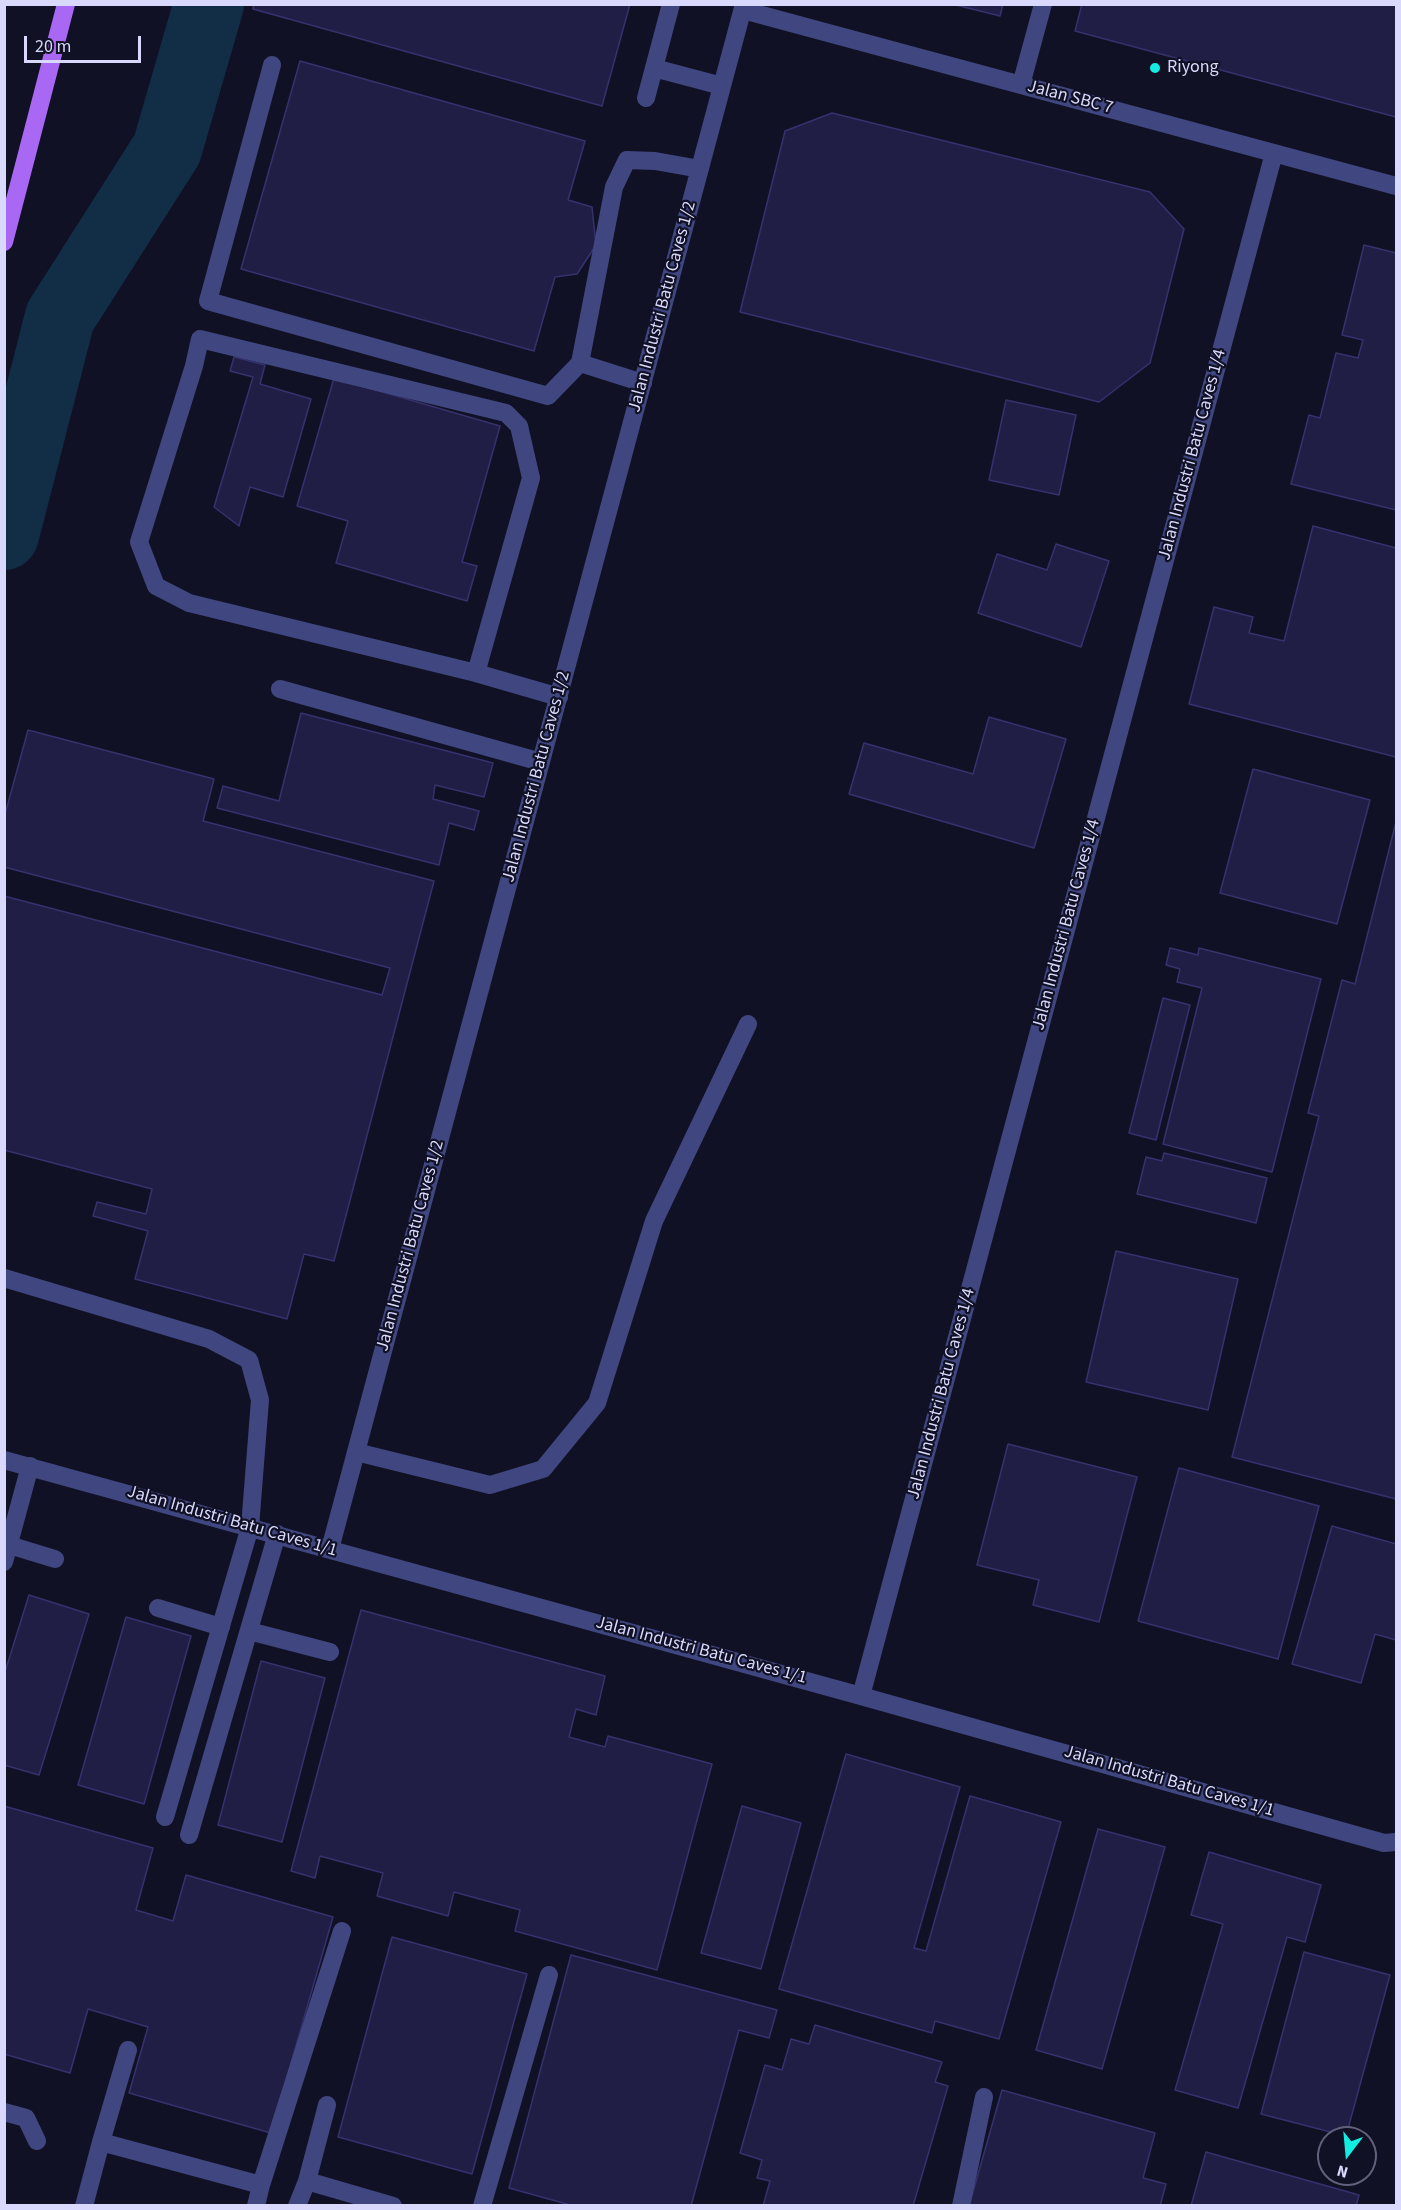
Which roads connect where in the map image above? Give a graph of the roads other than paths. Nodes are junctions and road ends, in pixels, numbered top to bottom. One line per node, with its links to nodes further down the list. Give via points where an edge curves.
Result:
1 (66, 4): 13 (main road)
2 (671, 4): 6 (street)
3 (1042, 4): 7 (street)
4 (743, 7): 7 (street, Jalan SBC 7); 8 (street, Jalan Industri Batu Caves 1/2)
5 (272, 65): 14 (street, via 208,301 548,396)
6 (654, 68): 8 (street); 9 (street)
7 (1021, 85): 10 (street, Jalan SBC 7)
8 (722, 86): 11 (street, Jalan Industri Batu Caves 1/2)
9 (646, 98)
10 (1274, 153): 12 (street, Jalan SBC 7); 34 (street, Jalan Industri Batu Caves 1/4)
11 (700, 170): 14 (street, via 627,160 614,187); 15 (street, Jalan Industri Batu Caves 1/2)
12 (1396, 186)
13 (4, 242)
14 (580, 363): 15 (street)
15 (643, 382): 18 (street, Jalan Industri Batu Caves 1/2)
16 (476, 673): 16 (street, via 531,478 519,426 506,413 201,339 139,542 156,586 189,603); 18 (street)
17 (280, 689): 19 (street)
18 (559, 697): 19 (street, Jalan Industri Batu Caves 1/2)
19 (541, 762): 22 (street, Jalan Industri Batu Caves 1/2)
20 (748, 1024): 22 (street, via 654,1221 597,1403 543,1469 489,1485)
21 (4, 1278): 25 (street, via 209,1339 249,1360 260,1400)
22 (356, 1452): 27 (street, Jalan Industri Batu Caves 1/2)
23 (4, 1460): 24 (street, Jalan Industri Batu Caves 1/1)
24 (30, 1466): 25 (street, Jalan Industri Batu Caves 1/1); 28 (street)
25 (250, 1527): 26 (street, Jalan Industri Batu Caves 1/1); 31 (street)
26 (277, 1534): 27 (street, Jalan Industri Batu Caves 1/1); 32 (street)
27 (330, 1549): 34 (street, Jalan Industri Batu Caves 1/1)
28 (7, 1553): 29 (street)
29 (55, 1559)
30 (158, 1608): 31 (street)
31 (221, 1627): 35 (street)
32 (249, 1631): 33 (street); 36 (street)
33 (330, 1652)
34 (861, 1696): 37 (street, Jalan Industri Batu Caves 1/1, via 1384,1843)
35 (165, 1817)
36 (189, 1835)
37 (1396, 1842)
38 (342, 1931): 47 (street)
39 (549, 1975): 52 (street)
40 (128, 2050): 45 (street)
41 (984, 2097): 53 (street)
42 (327, 2105): 46 (street)
43 (4, 2112): 44 (street, via 26,2118)
44 (37, 2141)
45 (101, 2142): 47 (street); 48 (street)
46 (307, 2181): 50 (street); 51 (street)
47 (261, 2185): 49 (street)
48 (84, 2205)
49 (256, 2205)
50 (297, 2205)
51 (393, 2205)
52 (482, 2205)
53 (961, 2205)

